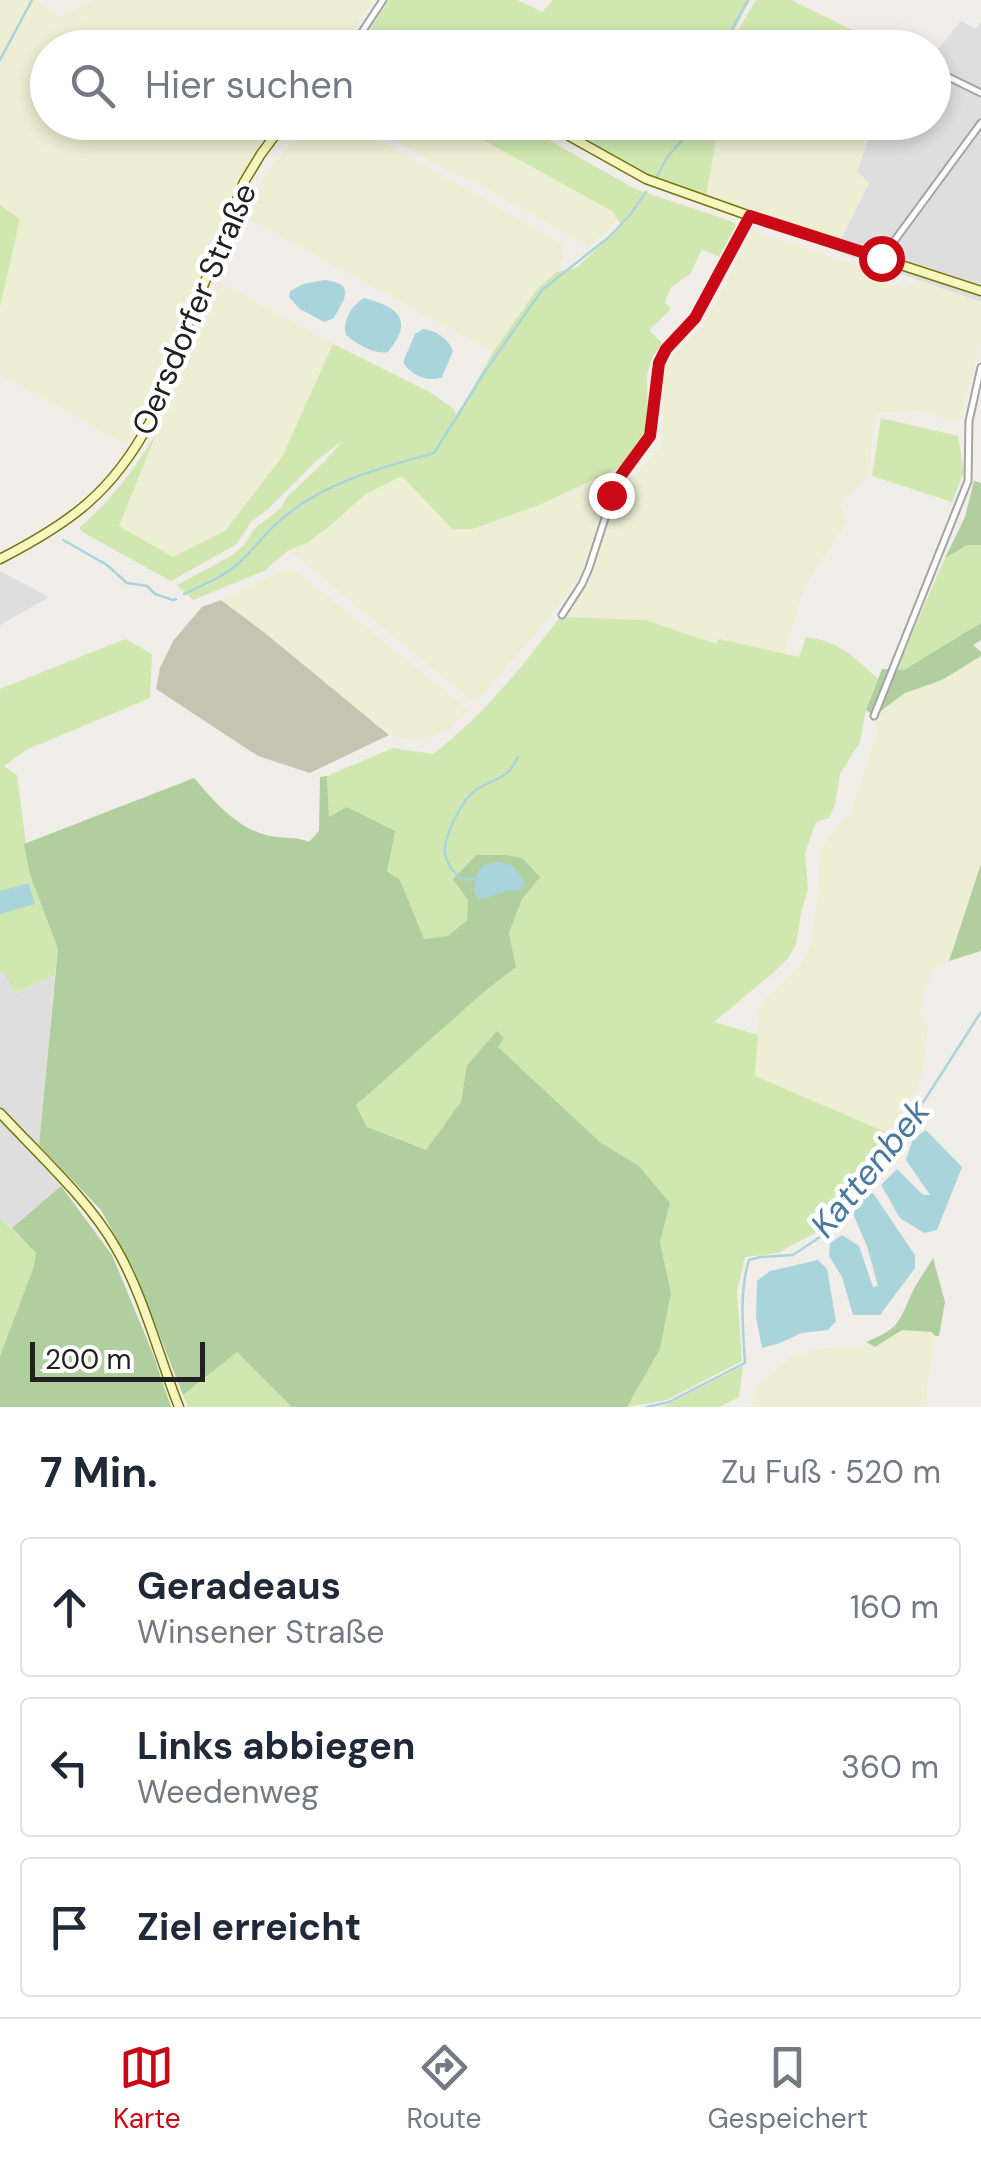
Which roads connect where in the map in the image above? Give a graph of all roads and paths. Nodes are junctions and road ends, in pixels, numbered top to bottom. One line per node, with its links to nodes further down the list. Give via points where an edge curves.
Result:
1 (383, 0): 2 (street)
2 (364, 30)
3 (951, 78): 4 (street)
4 (981, 93)
5 (981, 123): 9 (street)
6 (272, 140): 12 (street, Oersdorfer Straße, via 244,182 136,447 95,498)
7 (576, 140): 8 (street, via 646,179)
8 (750, 216): 9 (street); 13 (street, via 695,318 659,363 650,436 616,484 589,568)
9 (881, 258): 10 (street)
10 (981, 291)
11 (981, 367): 14 (street, via 969,421 968,481)
12 (0, 559)
13 (562, 615)
14 (874, 716)
15 (0, 1112): 16 (street, via 116,1248)
16 (178, 1407)

